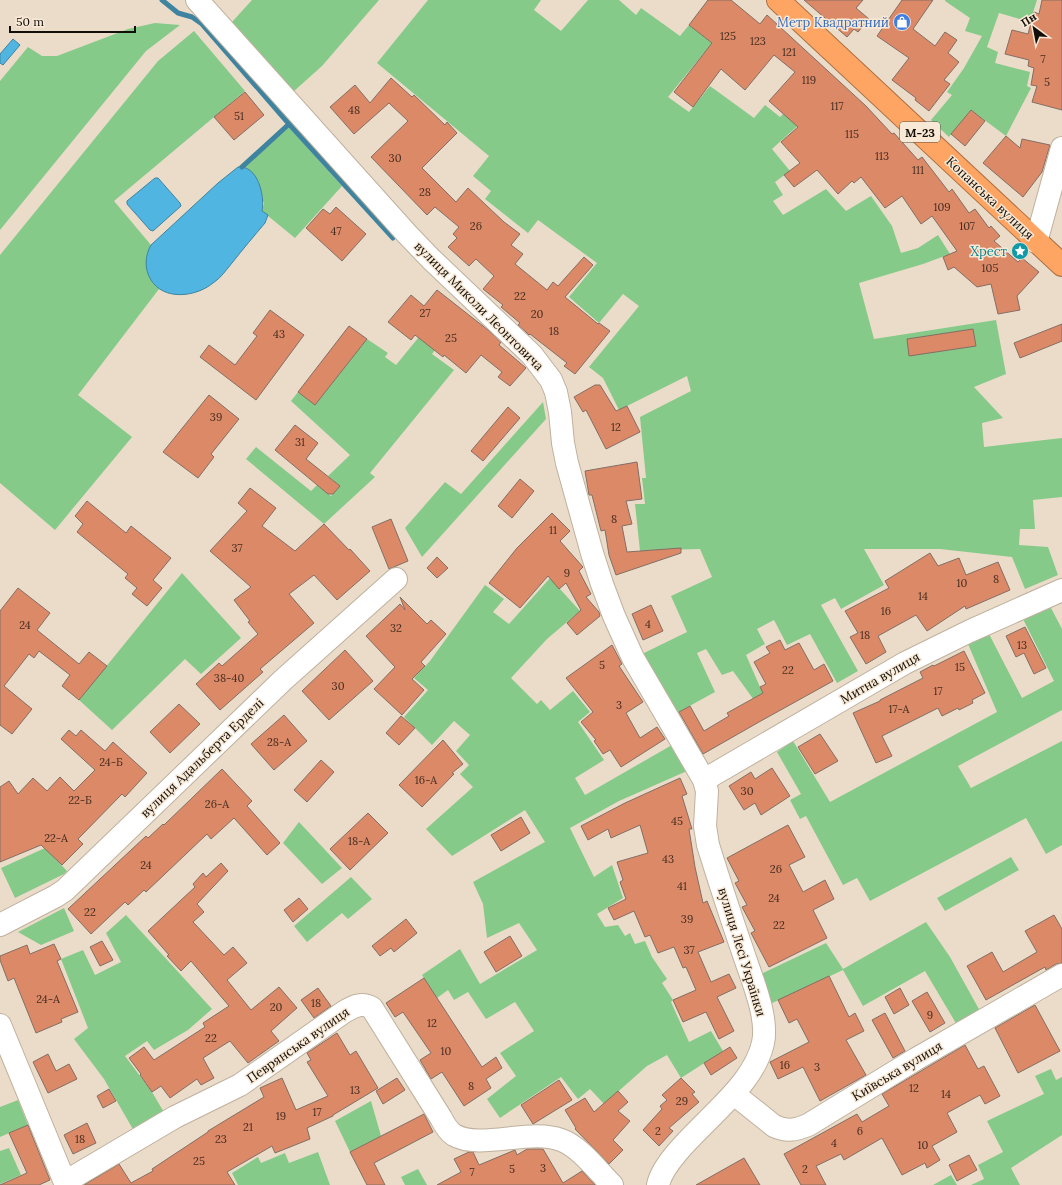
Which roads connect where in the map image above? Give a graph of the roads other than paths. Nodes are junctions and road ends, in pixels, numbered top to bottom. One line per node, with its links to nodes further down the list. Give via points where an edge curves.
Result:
1 (197, 0): 8 (street, вулиця Миколи Леонтовича, via 417,245 532,355 551,380 560,412 567,463 609,603 633,658)
2 (778, 0): 4 (highway, Копанська вулиця / М-23)
3 (1062, 148): 4 (street)
4 (1036, 242): 5 (highway, Копанська вулиця / М-23)
5 (1062, 265)
6 (396, 579): 9 (street, вулиця Адальберта Ерделі, via 283,680 65,890)
7 (1062, 590): 8 (street, Митна вулиця, via 970,630 905,663)
8 (704, 780): 12 (street, вулиця Лесі Українки, via 707,791 708,846 765,1026 759,1055)
9 (0, 925)
10 (1062, 975): 12 (street, Київська вулиця, via 797,1130 781,1130 774,1126)
11 (0, 1025): 13 (street)
12 (734, 1094): 15 (street, вулиця Лесі Українки, via 675,1156 665,1169)
13 (65, 1183): 14 (street, Певрянська вулиця, via 175,1117 240,1085 344,1012 359,1005 366,1005 372,1008 447,1128 454,1135 477,1140 538,1136 561,1140 572,1145)
14 (612, 1185)
15 (658, 1185)

